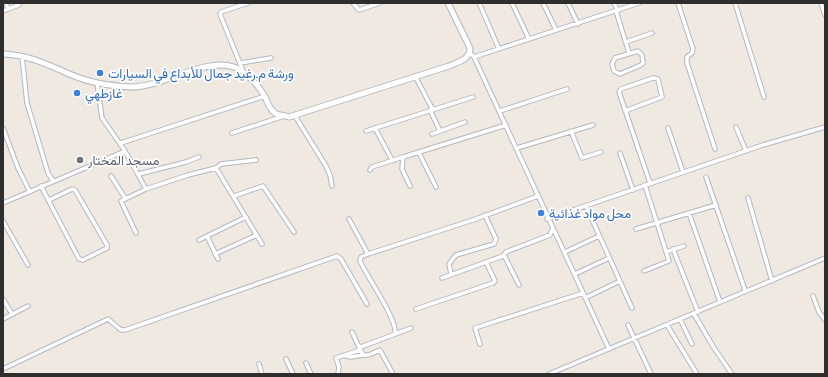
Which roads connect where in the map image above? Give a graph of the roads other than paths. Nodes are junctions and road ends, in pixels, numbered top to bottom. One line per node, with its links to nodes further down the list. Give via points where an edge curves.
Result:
1 (6, 3): 16 (street)
2 (248, 3): 32 (street, via 220,14)
3 (353, 3): 4 (street, via 359,10)
4 (380, 3)
5 (448, 3): 26 (street, via 468,43)
6 (512, 3): 23 (street)
7 (543, 3): 21 (street)
8 (568, 3): 20 (street)
9 (614, 3): 18 (street)
10 (639, 3): 18 (street)
11 (678, 3): 60 (street, via 693,49 687,57 687,63)
12 (735, 3): 39 (street)
13 (821, 3): 19 (street)
14 (19, 5): 16 (street)
15 (480, 5): 25 (street)
16 (8, 9): 17 (street)
17 (3, 11)
18 (617, 11): 20 (street); 24 (street)
19 (825, 15)
20 (578, 24): 21 (street)
21 (556, 30): 23 (street)
22 (652, 33): 24 (street)
23 (529, 39): 25 (street)
24 (626, 42): 27 (street)
25 (499, 50): 30 (street)
26 (470, 53): 30 (street); 34 (street, via 465,59)
27 (629, 53): 27 (street, via 640,52 642,65 620,74 616,73 613,61)
28 (3, 54): 29 (street)
29 (22, 56): 35 (street); 76 (street, via 27,103 48,173)
30 (474, 57): 41 (street)
31 (271, 58): 32 (street)
32 (240, 63): 33 (street)
33 (243, 71): 35 (street, via 222,64 146,86); 37 (street)
34 (416, 76): 40 (street); 44 (street)
35 (97, 83): 58 (street, via 102,118)
36 (567, 89): 41 (street)
37 (265, 96): 43 (street, via 274,113); 58 (street)
38 (473, 97): 40 (street)
39 (764, 97)
40 (432, 110): 51 (street); 54 (street)
41 (500, 111): 46 (street)
42 (625, 111): 42 (street, via 621,89 653,78 658,79 662,97); 77 (street)
43 (285, 115): 44 (street); 56 (street)
44 (295, 116): 80 (street, via 326,166)
45 (465, 122): 54 (street)
46 (506, 124): 59 (street); 65 (street)
47 (593, 125): 55 (street)
48 (736, 127): 62 (street)
49 (825, 127): 62 (street)
50 (3, 128): 85 (street)
51 (375, 128): 53 (street); 69 (street)
52 (668, 128): 72 (street)
53 (366, 131)
54 (440, 131): 57 (street)
55 (571, 131): 59 (street); 63 (street, via 582,158)
56 (232, 133)
57 (432, 134)
58 (121, 143): 61 (street)
59 (517, 148): 87 (street)
60 (715, 149)
61 (125, 151): 73 (street); 76 (street)
62 (746, 151): 72 (street)
63 (601, 152)
64 (620, 152): 84 (street)
65 (419, 153): 67 (street); 82 (street)
66 (199, 157): 73 (street)
67 (403, 157): 69 (street); 81 (street, via 402,169)
68 (256, 160): 70 (street, via 221,164)
69 (392, 160): 71 (street)
70 (216, 168): 83 (street); 86 (street)
71 (370, 170)
72 (683, 172): 77 (street)
73 (138, 174): 83 (street)
74 (111, 176): 88 (street)
75 (706, 177): 92 (street)
76 (53, 181): 79 (street)
77 (650, 183): 78 (street)
78 (645, 185): 84 (street); 100 (street)
79 (41, 186): 85 (street); 90 (street)
80 (332, 186)
81 (410, 186)
82 (436, 187)
83 (146, 189): 88 (street)
84 (633, 190): 93 (street)
85 (30, 192): 91 (street)
86 (234, 196): 96 (street); 103 (street, via 263,186)
87 (538, 196): 95 (street); 97 (street)
88 (125, 198): 104 (street, via 121,204)
89 (748, 198): 127 (street)
90 (48, 200): 90 (street, via 79,260 106,248 107,245 75,190)
91 (3, 203)
92 (716, 205): 94 (street); 129 (street)
93 (586, 206): 97 (street); 107 (street)
94 (689, 213): 100 (street); 134 (street)
95 (485, 215): 115 (street); 123 (street, via 496,239 494,244 456,255 449,264)
96 (246, 217): 105 (street); 106 (street)
97 (547, 218): 101 (street)
98 (349, 219): 115 (street)
99 (3, 221): 121 (street)
100 (656, 223): 102 (street); 113 (street)
101 (553, 228): 112 (street); 116 (street, via 550,235)
102 (636, 229)
103 (294, 232)
104 (136, 233)
105 (257, 235): 109 (street); 114 (street)
106 (207, 236): 108 (street); 114 (street)
107 (599, 236): 112 (street); 117 (street)
108 (199, 240)
109 (262, 244)
110 (684, 246): 111 (street)
111 (673, 249): 113 (street); 139 (street)
112 (564, 252): 124 (street)
113 (666, 252): 122 (street, via 669,261)
114 (215, 254): 119 (street)
115 (368, 254): 148 (street, via 361,257 360,261 384,304 395,328)
116 (504, 255): 120 (street); 128 (street)
117 (609, 258): 124 (street); 126 (street)
118 (825, 258): 127 (street)
119 (218, 259)
120 (486, 262): 123 (street); 138 (street, via 495,281 493,283)
121 (28, 265)
122 (644, 272)
123 (451, 274): 125 (street)
124 (575, 274): 130 (street)
125 (442, 278)
126 (620, 281): 133 (street); 137 (street)
127 (772, 281): 129 (street)
128 (519, 285)
129 (745, 290): 134 (street)
130 (583, 293): 133 (street); 150 (street, via 475,328)
131 (813, 296): 143 (street)
132 (3, 298): 140 (street)
133 (585, 298): 153 (street)
134 (720, 302): 139 (street)
135 (367, 304): 159 (street, via 337,256 125,330 121,330 108,319)
136 (28, 306): 140 (street)
137 (632, 308)
138 (416, 309)
139 (696, 313): 142 (street); 168 (street, via 714,348)
140 (12, 314): 141 (street)
141 (3, 319)
142 (680, 319): 145 (street); 151 (street)
143 (825, 320)
144 (628, 325): 149 (street)
145 (667, 325): 149 (street); 167 (street)
146 (411, 328): 148 (street)
147 (352, 332): 152 (street)
148 (395, 334): 152 (street)
149 (634, 339): 153 (street); 166 (street)
150 (480, 344)
151 (692, 344)
152 (359, 349): 154 (street); 155 (street)
153 (609, 349): 165 (street)
154 (345, 355): 155 (street); 163 (street, via 336,358 340,368)
155 (363, 355): 164 (street, via 380,350)
156 (286, 359): 161 (street)
157 (306, 363): 162 (street)
158 (259, 364): 160 (street)
159 (3, 368)
160 (262, 374)
161 (293, 374)
162 (311, 374)
163 (338, 374)
164 (393, 374)
165 (549, 374)
166 (650, 374)
167 (697, 374)
168 (732, 374)

